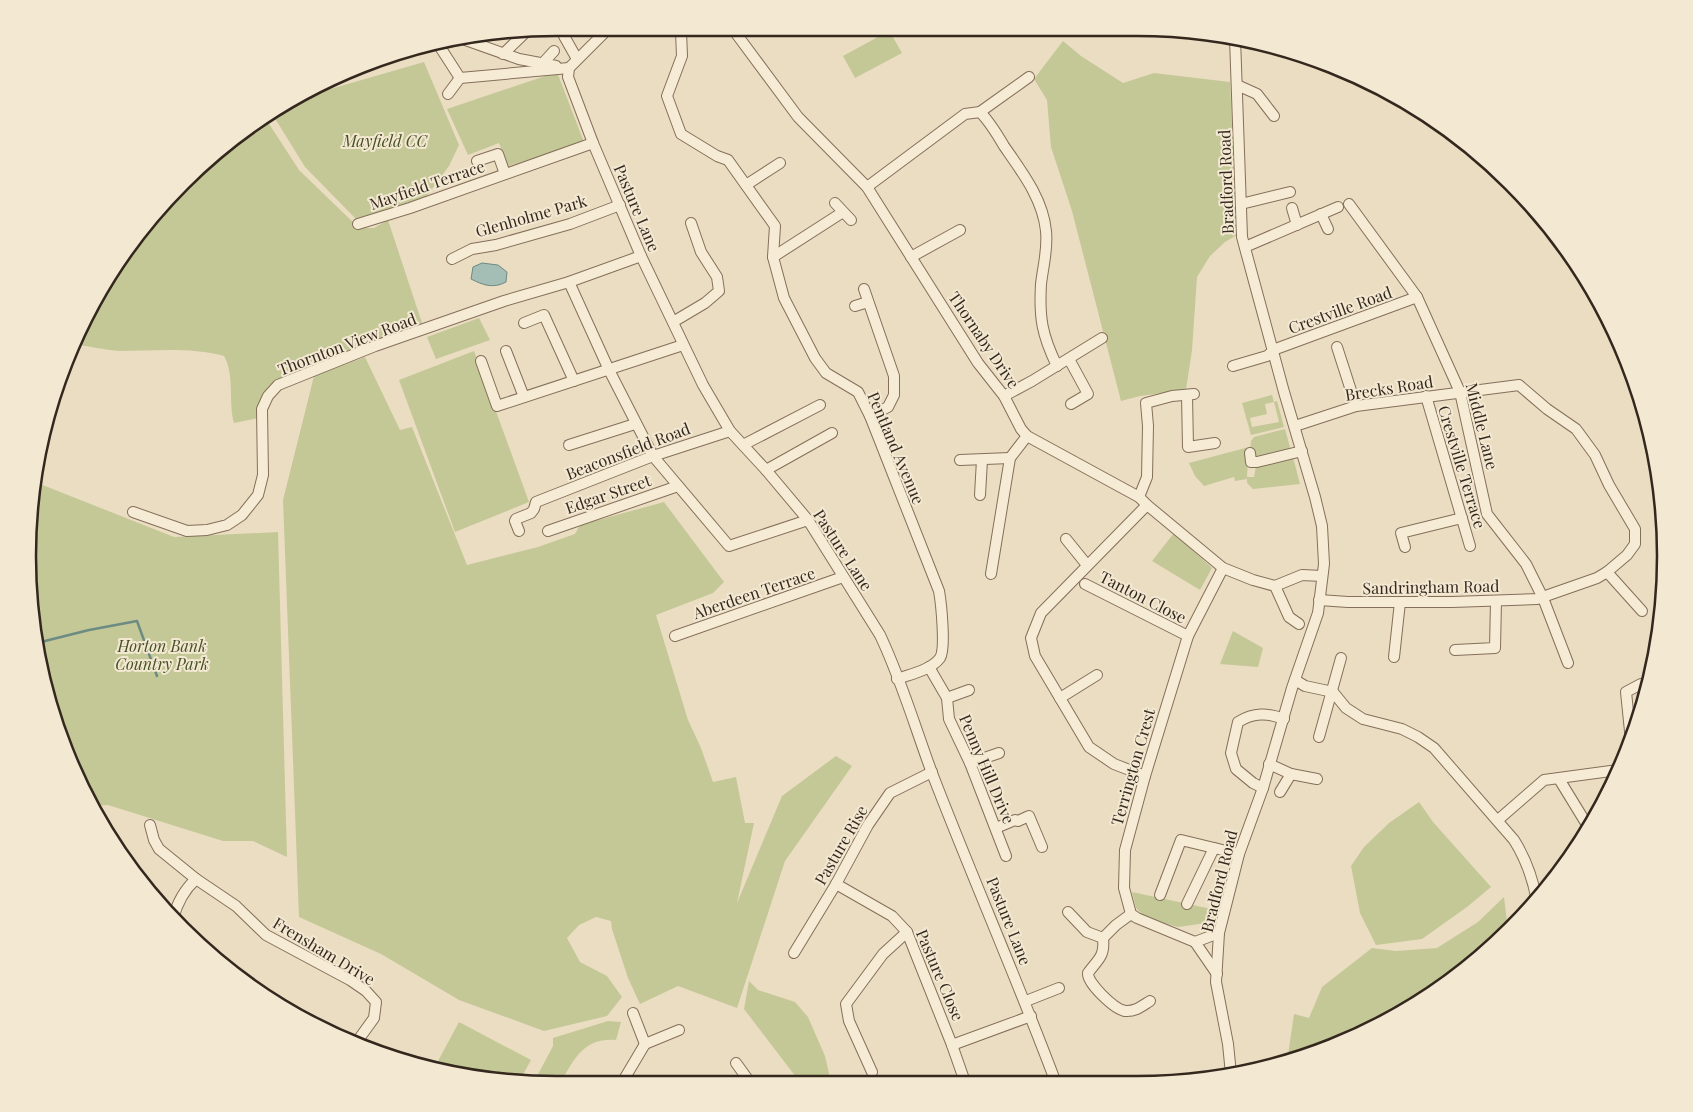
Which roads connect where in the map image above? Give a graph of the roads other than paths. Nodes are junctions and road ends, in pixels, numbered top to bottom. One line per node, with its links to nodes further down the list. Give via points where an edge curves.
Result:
1 (564, 36): 11 (street)
2 (601, 36): 11 (street)
3 (681, 36): 24 (street, Pentland Avenue, via 682,56 667,96 682,134 728,160)
4 (737, 36): 25 (street, Thornaby Drive, via 798,117)
5 (521, 37): 10 (street)
6 (474, 43): 10 (street)
7 (1235, 46): 16 (street, Bradford Road)
8 (441, 49): 15 (street)
9 (554, 51): 12 (street)
10 (503, 54): 12 (street)
11 (577, 59): 13 (street)
12 (544, 63): 13 (street)
13 (569, 68): 15 (street); 20 (street, Pasture Lane, via 568,77)
14 (1030, 77): 18 (street)
15 (460, 78): 17 (street)
16 (1237, 85): 19 (street, via 1257,94); 29 (street, Bradford Road)
17 (448, 94)
18 (980, 112): 25 (street, via 965,114); 60 (street, via 1030,184 1040,206 1047,254 1040,320 1045,343)
19 (1274, 116)
20 (593, 144): 23 (street, Mayfield Terrace); 28 (street, Pasture Lane)
21 (477, 161): 23 (street, Mayfield Terrace, via 498,154)
22 (780, 163): 24 (street)
23 (505, 174): 37 (street, Mayfield Terrace)
24 (746, 185): 43 (street, Pentland Avenue, via 775,226)
25 (867, 187): 44 (street, Thornaby Drive)
26 (1290, 192): 29 (street)
27 (835, 203): 33 (street)
28 (620, 204): 42 (street, Pasture Lane); 45 (street, Glenholme Park, via 570,224 472,249)
29 (1241, 204): 41 (street, Bradford Road)
30 (1349, 204): 48 (street, Middle Lane)
31 (1338, 207): 34 (street)
32 (1292, 208): 38 (street)
33 (843, 212): 35 (street); 43 (street)
34 (1321, 214): 38 (street); 39 (street)
35 (851, 220)
36 (691, 223): 51 (street, via 701,252 717,277 719,291)
37 (358, 224)
38 (1298, 225): 41 (street)
39 (1328, 229)
40 (960, 230): 44 (street)
41 (1245, 247): 56 (street, Bradford Road)
42 (641, 256): 46 (street, Thornton View Road); 51 (street, Pasture Lane)
43 (773, 257): 71 (street, Pentland Avenue, via 784,298 815,358 826,373 858,392)
44 (911, 257): 65 (street, Thornaby Drive, via 978,363)
45 (452, 259)
46 (569, 282): 62 (street); 91 (street, Thornton View Road, via 375,346 278,385 262,409 263,475 258,495 242,515 227,525 187,531)
47 (864, 289): 49 (street)
48 (1417, 298): 56 (street, Crestville Road); 64 (street, Middle Lane)
49 (868, 302): 50 (street); 71 (street, via 894,376 894,395 888,407)
50 (855, 306)
51 (673, 322): 54 (street, Pasture Lane)
52 (524, 323): 63 (street, via 544,315)
53 (1102, 338): 58 (street)
54 (683, 346): 62 (street); 74 (street, Pasture Lane)
55 (1337, 347): 70 (street)
56 (1273, 350): 61 (street, via 1267,356); 73 (street, Bradford Road)
57 (506, 351): 67 (street)
58 (1069, 359): 60 (street); 68 (street, via 1088,394)
59 (481, 361): 67 (street, via 497,406)
60 (1056, 366): 65 (street)
61 (1233, 366)
62 (608, 370): 63 (street); 72 (street)
63 (574, 381): 67 (street)
64 (1460, 392): 66 (street, Brecks Road); 101 (street, Brecks Road, via 1519,385 1576,429 1595,455 1635,529 1635,544); 107 (street, Middle Lane, via 1488,514 1526,564)
65 (1004, 396): 76 (street, Thornaby Drive)
66 (1426, 396): 70 (street, Brecks Road); 92 (street, Crestville Terrace)
67 (524, 397)
68 (1071, 404)
69 (820, 405): 79 (street)
70 (1356, 406): 73 (street, Brecks Road)
71 (870, 416): 119 (street, Pentland Avenue, via 939,591 942,650 940,658)
72 (636, 424): 78 (street); 81 (street)
73 (1295, 426): 80 (street, Bradford Road)
74 (730, 431): 79 (street, Pasture Lane); 81 (street, Beaconsfield Road)
75 (832, 433): 86 (street)
76 (1027, 436): 82 (street); 89 (street)
77 (1215, 443): 89 (street, via 1188,447 1190,394 1146,403 1147,477)
78 (569, 445)
79 (743, 445): 86 (street, Pasture Lane)
80 (1302, 451): 85 (street); 103 (street, Bradford Road, via 1322,526)
81 (653, 456): 87 (street); 94 (street, Beaconsfield Road, via 536,502 531,513 516,519)
82 (1010, 458): 84 (street); 102 (street)
83 (960, 460): 84 (street)
84 (982, 460): 88 (street)
85 (1251, 462)
86 (766, 470): 93 (street, Pasture Lane)
87 (678, 486): 93 (street, via 729,546); 95 (street, Edgar Street)
88 (980, 495)
89 (1139, 497): 90 (street)
90 (1147, 505): 99 (street); 100 (street)
91 (133, 512)
92 (1462, 518): 97 (street, Crestville Terrace); 98 (street, via 1401,533)
93 (808, 520): 104 (street, Pasture Lane)
94 (519, 531)
95 (548, 531)
96 (1066, 539): 99 (street)
97 (1470, 546)
98 (1405, 547)
99 (1087, 565): 127 (street, via 1041,613 1031,638 1035,656)
100 (1223, 568): 106 (street); 114 (street, Terrington Crest)
101 (1607, 572): 107 (street, Sandringham Road); 111 (street)
102 (991, 574)
103 (1322, 576): 106 (street, via 1302,575); 108 (street, Bradford Road)
104 (843, 577): 113 (street, Aberdeen Terrace); 121 (street, Pasture Lane, via 880,635)
105 (1085, 584): 114 (street, Tanton Close)
106 (1276, 586): 112 (street, via 1289,616)
107 (1543, 598): 109 (street, Sandringham Road); 118 (street, Middle Lane)
108 (1320, 600): 110 (street, Sandringham Road); 122 (street, Bradford Road)
109 (1496, 601): 110 (street, Sandringham Road); 115 (street, via 1495,648)
110 (1400, 602): 116 (street)
111 (1642, 611)
112 (1299, 624)
113 (675, 636)
114 (1188, 636): 137 (street, Terrington Crest)
115 (1455, 650)
116 (1394, 657)
117 (1342, 658): 125 (street)
118 (1568, 663)
119 (929, 667): 121 (street); 126 (street, Penny Hill Drive)
120 (1097, 675): 127 (street)
121 (897, 678): 135 (street, Pasture Lane)
122 (1295, 680): 125 (street, via 1305,686); 128 (street, Bradford Road)
123 (1641, 684): 129 (street, via 1626,692)
124 (969, 690): 126 (street)
125 (1333, 692): 130 (street); 142 (street, via 1346,708 1363,719 1402,729 1434,748)
126 (947, 698): 132 (street, Penny Hill Drive, via 949,720)
127 (1060, 698): 137 (street, via 1090,747 1114,764)
128 (1284, 719): 133 (street, Bradford Road); 140 (street, via 1269,714 1251,715 1238,722 1231,753 1236,769)
129 (1629, 723)
130 (1320, 737)
131 (999, 753): 132 (street)
132 (970, 762): 145 (street, Penny Hill Drive)
133 (1269, 764): 136 (street); 140 (street, Bradford Road)
134 (1610, 771): 139 (street)
135 (932, 772): 151 (street, Pasture Rise, via 890,794 868,825); 165 (street, Pasture Lane)
136 (1291, 774): 138 (street); 141 (street)
137 (1145, 776): 157 (street, Terrington Crest, via 1125,850 1124,888)
138 (1317, 779)
139 (1559, 779): 142 (street, via 1544,780); 143 (street)
140 (1263, 788): 148 (street, Bradford Road)
141 (1280, 792)
142 (1498, 820): 152 (street, via 1523,855)
143 (1584, 820)
144 (150, 825): 150 (street, Frensham Drive, via 159,849)
145 (996, 828): 146 (street, via 1029,816); 149 (street, Penny Hill Drive)
146 (1042, 847)
147 (1214, 848): 148 (street); 153 (street, via 1181,840); 154 (street)
148 (1239, 854): 159 (street, Bradford Road)
149 (1006, 856)
150 (196, 880): 155 (street, via 185,889); 170 (street, Frensham Drive, via 236,906 266,935 366,991 376,1002 374,1018)
151 (836, 884): 158 (street, Pasture Close, via 892,916); 162 (street, Pasture Rise)
152 (1535, 890)
153 (1160, 895)
154 (1187, 904)
155 (175, 910)
156 (1068, 912): 160 (street, via 1087,932)
157 (1131, 914): 160 (street); 161 (street)
158 (907, 932): 172 (street, Pasture Close); 175 (street, via 883,954 846,1004 849,1021)
159 (1219, 933): 161 (street); 163 (street, Bradford Road)
160 (1103, 938): 166 (street, via 1102,955 1088,973 1090,982 1120,1010 1140,1008)
161 (1195, 942): 163 (street)
162 (794, 953)
163 (1217, 974): 174 (street, Bradford Road)
164 (1059, 988): 165 (street)
165 (1026, 1001): 168 (street, Pasture Lane)
166 (1150, 1001)
167 (633, 1013): 171 (street)
168 (1031, 1016): 172 (street); 179 (street, Pasture Lane)
169 (679, 1030): 171 (street)
170 (360, 1037)
171 (645, 1044): 176 (street)
172 (952, 1045): 178 (street, Pasture Close)
173 (736, 1062): 177 (street)
174 (1230, 1067)
175 (872, 1072)
176 (626, 1076)
177 (745, 1076)
178 (963, 1076)
179 (1053, 1076)

